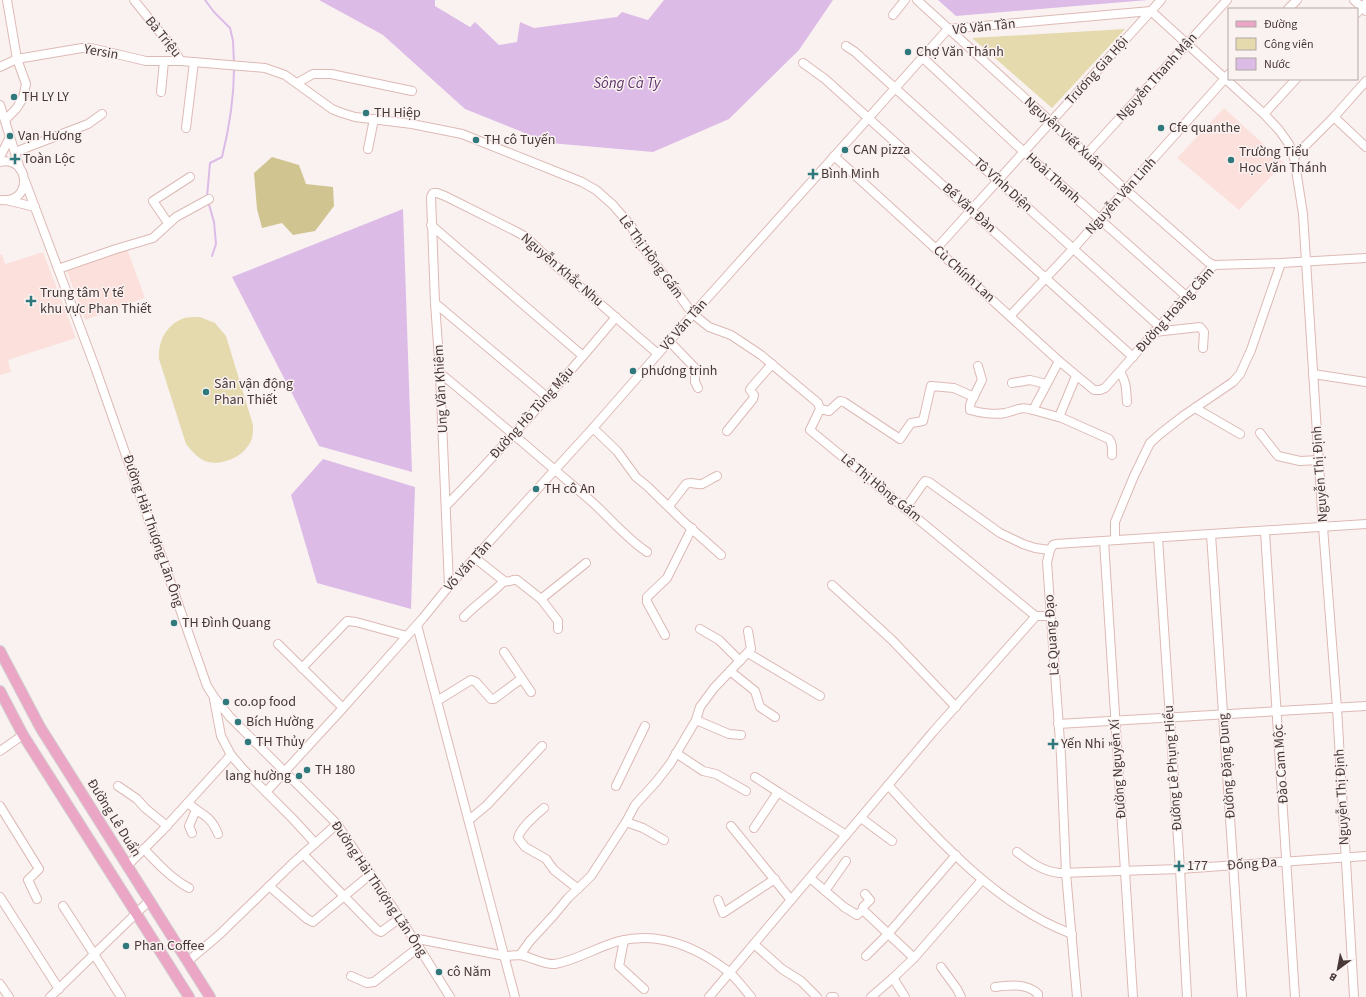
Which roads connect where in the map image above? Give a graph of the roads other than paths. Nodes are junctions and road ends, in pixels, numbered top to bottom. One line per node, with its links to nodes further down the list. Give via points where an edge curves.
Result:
1 (7, 0): 17 (street)
2 (134, 0): 19 (street, Bà Triệu)
3 (906, 0): 12 (street)
4 (917, 0): 13 (street, Nguyễn Viết Xuân)
5 (1161, 0): 11 (street, Trương Gia Hội)
6 (1227, 0): 14 (street, Nguyễn Thanh Mận)
7 (1297, 0): 9 (street)
8 (1354, 0): 10 (street)
9 (1289, 8)
10 (1363, 9)
11 (1151, 11): 13 (street, Võ Văn Tần); 14 (street, Nguyễn Thị Định); 39 (street, Trương Gia Hội)
12 (893, 15)
13 (948, 29): 16 (street, Võ Văn Tần); 39 (street, Nguyễn Viết Xuân)
14 (1187, 44): 24 (street, Nguyễn Thị Định); 46 (street, Nguyễn Thanh Mận)
15 (846, 46): 29 (street, Tô Vĩnh Diện)
16 (922, 57): 29 (street, Võ Văn Tần); 45 (street, Hoài Thanh)
17 (17, 59): 18 (street, Yersin, via 86,48 146,61); 22 (street, Yersin); 38 (street, via 26,84 25,90 16,109)
18 (164, 61): 19 (street, Yersin); 31 (street)
19 (181, 61): 20 (street, Bà Triệu)
20 (194, 62): 23 (street, Bà Triệu); 40 (street)
21 (803, 62): 35 (street, Bế Văn Đàn)
22 (0, 67)
23 (242, 67): 28 (street, Lê Thị Hồng Gấm, via 276,71)
24 (1227, 76): 55 (street, Nguyễn Văn Linh)
25 (1231, 80): 34 (street, Nguyễn Thị Định)
26 (1295, 80): 34 (street)
27 (1366, 81): 36 (street)
28 (297, 83): 30 (street, via 313,74 331,74); 37 (street, Lê Thị Hồng Gấm, via 332,108 354,117)
29 (895, 88): 35 (street, Võ Văn Tần); 53 (street, Tô Vĩnh Diện)
30 (412, 91)
31 (161, 92)
32 (0, 105): 38 (street)
33 (102, 114): 44 (street, via 88,124)
34 (1264, 114): 49 (street, Nguyễn Thị Định, via 1289,144)
35 (869, 117): 47 (street, Võ Văn Tần); 60 (street, Bế Văn Đàn)
36 (1334, 117): 42 (street); 49 (street)
37 (374, 119): 43 (street); 74 (street, Lê Thị Hồng Gấm, via 462,134 589,185 606,198 632,227 636,238)
38 (4, 120): 41 (street)
39 (1051, 121): 45 (street, Trương Gia Hội); 46 (street, Nguyễn Viết Xuân)
40 (186, 128)
41 (10, 136): 44 (street); 48 (street)
42 (1366, 147)
43 (368, 149)
44 (15, 152): 51 (street)
45 (1024, 152): 53 (street, Trương Gia Hội); 61 (street, Hoài Thanh)
46 (1087, 154): 55 (street, Nguyễn Viết Xuân)
47 (834, 156): 64 (street, Cù Chính Lan); 74 (street, Võ Văn Tần)
48 (0, 157)
49 (1294, 157): 67 (street, Nguyễn Thị Định, via 1303,214)
50 (0, 162): 51 (street, via 10,162)
51 (21, 169): 54 (street, Đường Hải Thượng Lãn Ông)
52 (190, 177): 62 (street, via 153,201)
53 (997, 180): 60 (street, Trương Gia Hội); 65 (street, Tô Vĩnh Diện)
54 (24, 181): 58 (street, via 21,192 12,199); 59 (street, Đường Hải Thượng Lãn Ông)
55 (1126, 190): 61 (street, Nguyễn Văn Linh); 69 (street, Nguyễn Viết Xuân)
56 (433, 194): 63 (street, Ung Văn Khiêm); 76 (street, Nguyễn Khắc Nhu, via 445,196 520,234)
57 (208, 199): 62 (street)
58 (3, 200): 59 (street)
59 (35, 207): 70 (street, Đường Hải Thượng Lãn Ông)
60 (970, 210): 64 (street, Trương Gia Hội); 71 (street, Bế Văn Đàn)
61 (1100, 219): 65 (street, Nguyễn Văn Linh); 72 (street, Hoài Thanh)
62 (168, 223): 70 (street, via 153,238)
63 (431, 225): 73 (street, Ung Văn Khiêm); 81 (street)
64 (936, 249): 75 (street, Cù Chính Lan)
65 (1073, 249): 71 (street, Nguyễn Văn Linh); 77 (street, Tô Vĩnh Diện)
66 (1366, 258): 67 (street, Đường Hoàng Cầm)
67 (1305, 261): 68 (street, Đường Hoàng Cầm); 88 (street, Nguyễn Thị Định)
68 (1282, 263): 69 (street, Đường Hoàng Cầm); 98 (street, via 1240,374 1233,382)
69 (1214, 265): 72 (street, Đường Hoàng Cầm)
70 (58, 269): 151 (street, Đường Hải Thượng Lãn Ông, via 110,408 203,677)
71 (1046, 278): 75 (street, Nguyễn Văn Linh); 82 (street, Bế Văn Đàn)
72 (1186, 296): 77 (street, Đường Hoàng Cầm)
73 (435, 303): 87 (street, Ung Văn Khiêm); 95 (street)
74 (693, 314): 78 (street, Võ Văn Tần); 84 (street, Lê Thị Hồng Gấm, via 709,327 731,335)
75 (1010, 316): 83 (street, Cù Chính Lan)
76 (616, 317): 80 (street, Nguyễn Khắc Nhu); 81 (street, Đường Hồ Tùng Mậu)
77 (1156, 329): 79 (street, via 1200,327 1204,332); 82 (street, Đường Hoàng Cầm)
78 (669, 341): 80 (street, Võ Văn Tần); 93 (street, via 695,368 695,382)
79 (1203, 348)
80 (658, 354): 102 (street, Võ Văn Tần)
81 (583, 356): 95 (street, Đường Hồ Tùng Mậu)
82 (1133, 357): 86 (street, Đường Hoàng Cầm)
83 (1059, 361): 89 (street, Cù Chính Lan); 92 (street)
84 (772, 364): 99 (street, Lê Thị Hồng Gấm, via 816,401); 103 (street, via 751,388 753,399)
85 (978, 366): 96 (street, via 982,380)
86 (1120, 372): 94 (street, Đường Hoàng Cầm, via 1105,388); 97 (street, via 1126,384)
87 (440, 373): 105 (street); 111 (street, Ung Văn Khiêm)
88 (1313, 374): 90 (street); 108 (street, Nguyễn Thị Định)
89 (1076, 376): 94 (street, Cù Chính Lan); 101 (street)
90 (1366, 382)
91 (1012, 383): 92 (street, via 1030,380)
92 (1046, 384): 100 (street)
93 (698, 388)
94 (1094, 390)
95 (547, 397): 105 (street, Đường Hồ Tùng Mậu)
96 (974, 397): 99 (street, via 954,388 931,386 923,421 911,423 900,439 844,402 840,401 829,411); 100 (street, via 970,410 976,412 1003,413 1022,408)
97 (1127, 402)
98 (1195, 408): 106 (street); 120 (street, via 1150,443 1115,522)
99 (820, 409): 113 (street, Lê Thị Hồng Gấm, via 810,430)
100 (1033, 410): 101 (street)
101 (1059, 417): 107 (street, via 1108,439 1111,442)
102 (593, 428): 109 (street, Võ Văn Tần); 112 (street, via 617,451 636,477)
103 (727, 431)
104 (1260, 433): 108 (street, via 1278,456 1300,461)
105 (514, 434): 109 (street); 111 (street, Đường Hồ Tùng Mậu)
106 (1240, 434)
107 (1112, 455)
108 (1319, 460): 115 (street, Nguyễn Thị Định)
109 (555, 471): 123 (street, via 592,502 634,544); 125 (street, Võ Văn Tần)
110 (717, 476): 112 (street, via 702,484 689,482)
111 (446, 506): 129 (street, Ung Văn Khiêm)
112 (669, 506): 116 (street)
113 (905, 509): 122 (street, via 926,481 1000,533 1023,544); 131 (street, Lê Thị Hồng Gấm)
114 (1366, 524): 115 (street)
115 (1323, 527): 117 (street); 156 (street, Nguyễn Thị Định)
116 (692, 528): 124 (street); 138 (street, via 667,578 647,598)
117 (1265, 532): 118 (street); 157 (street, Đào Cam Mộc)
118 (1211, 534): 119 (street); 158 (street, Đường Đặng Dung)
119 (1158, 538): 120 (street); 160 (street, Đường Lê Phụng Hiểu)
120 (1115, 540): 121 (street)
121 (1104, 541): 122 (street, via 1056,544); 162 (street, Đường Nguyễn Xí)
122 (1050, 550): 132 (street, Lê Quang Đạo, via 1047,562)
123 (647, 552)
124 (721, 555)
125 (475, 558): 127 (street); 129 (street, Võ Văn Tần)
126 (586, 562): 130 (street)
127 (504, 581): 130 (street, via 517,580); 133 (street)
128 (832, 585): 154 (street, via 892,640)
129 (449, 586): 134 (street, Võ Văn Tần)
130 (541, 599): 135 (street, via 558,621)
131 (1036, 616): 132 (street); 154 (street)
132 (1050, 616): 163 (street, Lê Quang Đạo)
133 (464, 617)
134 (417, 625): 139 (street, Võ Văn Tần); 152 (street)
135 (558, 629)
136 (700, 629): 144 (street, via 718,640)
137 (748, 631): 143 (street, via 751,649)
138 (665, 635)
139 (407, 636): 145 (street, via 347,621); 155 (street, Võ Văn Tần)
140 (278, 644): 145 (street)
141 (0, 651): 165 (main road, Đường Lê Duẩn)
142 (504, 652): 147 (street)
143 (748, 653): 144 (street); 150 (street)
144 (740, 661): 146 (street)
145 (302, 668): 155 (street)
146 (730, 671): 159 (street, via 755,691 760,707); 161 (street, via 700,707)
147 (520, 679): 149 (street); 152 (street, via 494,699 471,680)
148 (0, 691): 167 (main road)
149 (531, 692)
150 (820, 696)
151 (214, 697): 171 (street, via 221,736); 172 (street, Đường Hải Thượng Lãn Ông)
152 (437, 701): 185 (street)
153 (1366, 706): 156 (street)
154 (956, 707): 174 (street)
155 (343, 708): 172 (street, Võ Văn Tần)
156 (1337, 708): 157 (street); 202 (street, Nguyễn Thị Định)
157 (1278, 712): 158 (street); 204 (street, Đào Cam Mộc)
158 (1224, 715): 160 (street); 205 (street, Đường Đặng Dung)
159 (775, 717)
160 (1169, 718): 162 (street); 207 (street, Đường Lê Phụng Hiểu)
161 (696, 720): 166 (street, via 729,734); 170 (street)
162 (1115, 721): 163 (street); 208 (street, Đường Nguyễn Xí)
163 (1058, 724): 209 (street, Lê Quang Đạo)
164 (645, 726): 176 (street)
165 (40, 727): 167 (main road); 206 (main road, Đường Lê Duẩn)
166 (741, 734)
167 (23, 735): 169 (street); 227 (main road)
168 (542, 746): 185 (street)
169 (0, 751)
170 (676, 754): 177 (street, via 703,771 716,774); 186 (street, via 663,774 636,803)
171 (231, 755): 178 (street); 180 (street)
172 (285, 772): 178 (street, Võ Văn Tần); 187 (street, Đường Hải Thượng Lãn Ông)
173 (754, 777): 179 (street)
174 (888, 785): 184 (street); 200 (street)
175 (118, 786): 188 (street)
176 (616, 786)
177 (746, 791)
178 (266, 792): 196 (street)
179 (778, 792): 190 (street); 193 (street)
180 (188, 803): 183 (street); 188 (street)
181 (0, 806): 221 (street, via 39,869 28,880)
182 (544, 808): 216 (street, via 519,833 518,838 525,847 546,860 554,870)
183 (196, 810): 191 (street, via 189,826); 192 (street, via 211,819)
184 (861, 818): 193 (street); 195 (street)
185 (469, 820): 237 (street)
186 (626, 822): 194 (street); 216 (street, via 591,876)
187 (337, 824): 196 (street); 210 (street, Đường Hải Thượng Lãn Ông)
188 (167, 826): 197 (street)
189 (731, 826): 212 (street)
190 (754, 828)
191 (192, 833)
192 (218, 834)
193 (846, 835): 211 (street)
194 (664, 840)
195 (892, 841)
196 (315, 843): 199 (street)
197 (144, 850): 206 (street); 215 (street, via 161,867)
198 (1018, 852): 209 (street, Đống Đa, via 1042,869)
199 (303, 854): 214 (street); 219 (street)
200 (956, 855): 213 (street); 229 (street)
201 (1366, 856): 202 (street, Đống Đa)
202 (1345, 857): 204 (street, Đống Đa); 268 (street, Nguyễn Thị Định)
203 (846, 861): 217 (street)
204 (1287, 861): 205 (street, Đống Đa); 267 (street, Đào Cam Mộc)
205 (1233, 865): 207 (street, Đống Đa); 266 (street, Đường Đặng Dung)
206 (127, 866): 224 (main road, Đường Lê Duẩn)
207 (1180, 869): 208 (street, Đống Đa); 265 (street, Đường Lê Phụng Hiểu)
208 (1125, 871): 209 (street, Đống Đa); 264 (street, Đường Nguyễn Xí)
209 (1066, 873): 230 (street, Lê Quang Đạo)
210 (371, 874): 219 (street); 228 (street, Đường Hải Thượng Lãn Ông)
211 (810, 878): 217 (street); 223 (street)
212 (775, 879): 222 (street, via 723,912); 223 (street)
213 (982, 880): 230 (street, via 1040,919); 239 (street)
214 (269, 886): 219 (street, via 307,920 313,922); 240 (street)
215 (189, 888)
216 (578, 889): 236 (street)
217 (826, 891): 226 (street, via 857,915)
218 (865, 894): 226 (street, via 870,900)
219 (344, 896): 228 (street, via 379,932 385,931)
220 (0, 897): 247 (street)
221 (37, 899)
222 (718, 900)
223 (791, 900): 233 (street)
224 (148, 901): 227 (street); 240 (main road, Đường Lê Duẩn)
225 (63, 906): 235 (street)
226 (863, 910): 229 (street)
227 (136, 912): 235 (street); 252 (main road)
228 (400, 918): 231 (street, Đường Hải Thượng Lãn Ông)
229 (888, 934): 238 (street); 239 (street)
230 (1072, 934): 263 (street, Lê Quang Đạo)
231 (413, 938): 234 (street, Đường Hải Thượng Lãn Ông); 237 (street)
232 (624, 940): 236 (street, via 557,963 548,964); 242 (street, via 640,937 673,942 689,947); 248 (street, via 619,966)
233 (754, 944): 242 (street); 258 (street)
234 (419, 947): 243 (street, via 374,982 367,983); 254 (street, Đường Hải Thượng Lãn Ông)
235 (94, 954): 247 (street); 251 (street)
236 (520, 955): 237 (street)
237 (505, 956): 255 (street)
238 (866, 956)
239 (914, 958): 244 (street)
240 (187, 962): 253 (main road, Đường Lê Duẩn)
241 (941, 967): 261 (street)
242 (730, 973): 256 (street); 257 (street)
243 (350, 976)
244 (893, 978): 259 (street); 260 (street)
245 (0, 984): 249 (street)
246 (995, 987): 262 (street, via 1018,985 1035,991)
247 (59, 988): 250 (street)
248 (644, 989)
249 (8, 997)
250 (50, 997)
251 (121, 997)
252 (188, 997)
253 (210, 997)
254 (450, 997)
255 (515, 997)
256 (709, 997)
257 (752, 997)
258 (817, 997)
259 (871, 997)
260 (905, 997)
261 (961, 997)
262 (1038, 997)
263 (1077, 997)
264 (1133, 997)
265 (1187, 997)
266 (1242, 997)
267 (1295, 997)
268 (1354, 997)

